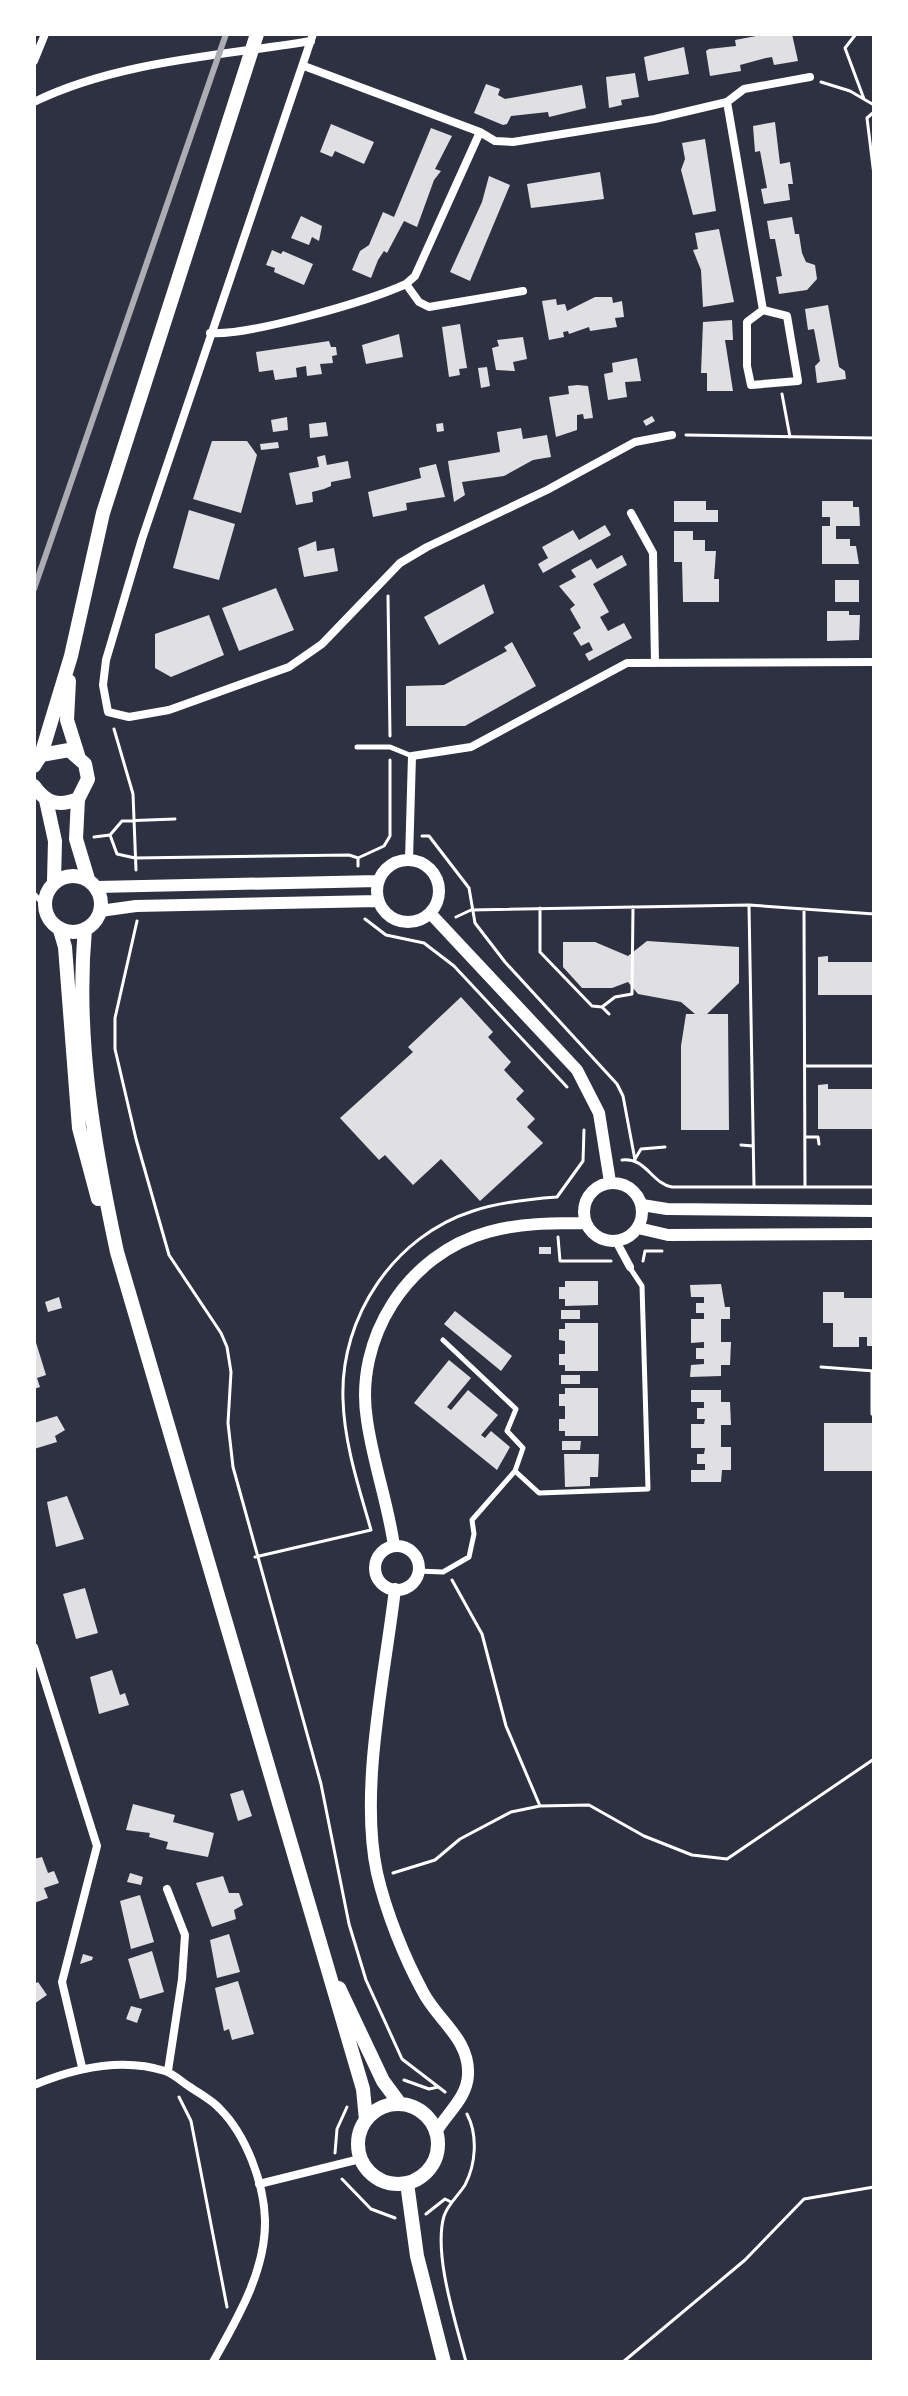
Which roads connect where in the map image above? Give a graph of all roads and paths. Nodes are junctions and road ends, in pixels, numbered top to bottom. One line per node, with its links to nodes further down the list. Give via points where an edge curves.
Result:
1 (45, 34): 5 (street)
2 (257, 34): 25 (main road, via 103,513)
3 (856, 34): 8 (path, via 845,48)
4 (312, 37): 6 (street); 9 (street, via 82,83)
5 (34, 61)
6 (304, 66): 13 (street); 18 (street)
7 (810, 77): 8 (path); 10 (street, via 744,89)
8 (864, 99): 11 (path)
9 (34, 102)
10 (727, 102): 13 (street, via 513,142 495,141); 17 (street)
11 (874, 105)
12 (874, 112): 14 (path, via 867,118)
13 (480, 132): 15 (street, via 415,276)
14 (874, 175)
15 (406, 284): 16 (street, via 429,307); 18 (street, via 268,325)
16 (523, 291)
17 (763, 310): 19 (street, via 787,316 798,381); 19 (street, via 747,322 751,385)
18 (210, 333): 28 (street, via 106,660 104,703)
19 (780, 382): 21 (path)
20 (672, 435): 21 (path); 24 (street, via 635,442 427,547)
21 (790, 437): 22 (path)
22 (874, 438)
23 (631, 513): 27 (street, via 653,553)
24 (382, 580): 28 (street, via 322,644 289,667 169,710); 30 (path, via 388,590)
25 (71, 656): 31 (main road, via 67,720); 33 (main road)
26 (874, 662): 27 (street)
27 (655, 663): 32 (street, via 627,663 471,747)
28 (115, 716): 37 (path, via 113,731 133,794)
29 (357, 747): 30 (lane)
30 (390, 747): 32 (lane); 39 (path)
31 (78, 755): 33 (main road, via 60,749); 35 (main road, via 88,779)
32 (412, 756): 40 (street)
33 (38, 760)
34 (37, 791): 35 (main road, via 55,804); 46 (main road, via 55,841)
35 (78, 799): 48 (main road, via 76,839)
36 (175, 819): 37 (path)
37 (134, 821): 38 (path, via 122,821); 42 (path)
38 (110, 835): 41 (path); 42 (path, via 117,854)
39 (390, 836): 40 (path); 43 (path, via 384,846)
40 (410, 837): 44 (street); 57 (path, via 429,836 448,858 469,888)
41 (86, 838)
42 (135, 858): 43 (path); 45 (path)
43 (358, 858): 49 (path)
44 (409, 860): 47 (street, via 390,865); 60 (street, via 428,867 439,885)
45 (136, 877)
46 (54, 881): 48 (main road, via 77,876); 50 (main road)
47 (378, 881): 49 (street); 52 (street)
48 (92, 883): 49 (street); 58 (main road)
49 (358, 883)
50 (39, 900): 64 (main road)
51 (357, 901): 52 (street); 58 (street); 69 (path, via 359,914 386,935 424,943 454,966)
52 (378, 901): 60 (street, via 400,922)
53 (749, 905): 54 (path); 59 (path); 74 (path)
54 (633, 907): 55 (path); 65 (path, via 632,994 615,997)
55 (540, 908): 56 (path); 65 (path, via 540,952 592,1006)
56 (498, 909)
57 (471, 910)
58 (100, 911): 63 (main road)
59 (804, 911): 61 (path); 67 (path)
60 (430, 913): 77 (street, via 577,1070 599,1113)
61 (874, 914)
62 (137, 922): 98 (path, via 115,1018 119,1070 169,1255 227,1347 230,1453)
63 (85, 929): 64 (main road); 88 (main road, via 81,975 86,1079)
64 (60, 930): 88 (main road, via 79,1128)
65 (602, 1007): 66 (path)
66 (609, 1014)
67 (804, 1066): 68 (path); 71 (path)
68 (874, 1066)
69 (574, 1094)
70 (584, 1128): 96 (path, via 583,1161 557,1197 482,1208 431,1231 379,1281 356,1319 346,1353 343,1398)
71 (805, 1137): 72 (path, via 818,1137); 80 (path)
72 (819, 1144)
73 (741, 1145): 74 (path)
74 (753, 1146): 79 (path)
75 (665, 1147): 76 (path, via 641,1149)
76 (635, 1160): 77 (path); 79 (path, via 663,1185)
77 (609, 1161): 78 (street)
78 (610, 1182): 82 (street, via 624,1184); 84 (street, via 587,1196)
79 (754, 1186): 80 (path)
80 (805, 1187): 81 (path)
81 (874, 1187)
82 (642, 1205): 83 (street); 85 (street)
83 (874, 1211)
84 (585, 1223): 87 (street, via 603,1240); 95 (street, via 517,1226 456,1246 406,1283 385,1314 365,1378 366,1420)
85 (638, 1228): 86 (street, via 668,1235); 87 (street)
86 (874, 1234)
87 (616, 1241): 89 (street)
88 (117, 1252): 107 (main road)
89 (630, 1267): 94 (lane, via 642,1286 648,1489 539,1493)
90 (443, 1340): 94 (lane, via 516,1409 507,1431 523,1448)
91 (821, 1367): 92 (path)
92 (873, 1371): 93 (path)
93 (872, 1414)
94 (515, 1471): 100 (lane, via 472,1520 469,1557)
95 (391, 1526): 96 (path); 97 (street)
96 (371, 1530): 98 (path)
97 (394, 1546): 99 (street, via 412,1552); 101 (street, via 381,1552 375,1565 378,1579)
98 (255, 1557): 112 (path, via 321,1784 349,1924 366,1980 402,2059)
99 (418, 1571): 100 (lane); 101 (street, via 408,1586)
100 (443, 1572): 104 (path, via 456,1583 482,1634 506,1726)
101 (395, 1589): 105 (street, via 370,1824)
102 (34, 1647): 108 (street, via 97,1846 62,1982)
103 (874, 1762): 104 (path, via 727,1859 692,1855 589,1805)
104 (540, 1806): 105 (path, via 511,1812 460,1839 435,1860)
105 (378, 1878): 114 (street, via 413,1974 464,2048 469,2073)
106 (167, 1889): 109 (street, via 185,1935)
107 (317, 1940): 110 (main road); 113 (main road)
108 (82, 2067): 109 (street); 111 (street)
109 (168, 2071): 121 (street, via 220,2109 248,2151); 125 (path, via 191,2121)
110 (383, 2081): 112 (path); 115 (main road)
111 (34, 2085)
112 (438, 2087): 114 (path)
113 (363, 2089): 116 (main road); 119 (path, via 337,2129)
114 (458, 2103): 117 (street); 123 (path, via 469,2116 475,2144 466,2183)
115 (400, 2104): 116 (main road); 117 (main road, via 422,2112)
116 (366, 2120): 118 (main road, via 360,2132)
117 (436, 2132): 120 (main road, via 429,2169)
118 (360, 2159): 119 (street); 120 (main road, via 374,2177)
119 (337, 2165): 121 (street); 124 (path, via 352,2192 371,2209)
120 (407, 2183): 124 (main road)
121 (259, 2184): 125 (street, via 265,2220 261,2256)
122 (874, 2187): 129 (path, via 804,2199 745,2260)
123 (451, 2202): 124 (path, via 445,2199 428,2214); 128 (path, via 442,2240)
124 (411, 2219): 127 (main road)
125 (231, 2330): 126 (street)
126 (213, 2362)
127 (444, 2362)
128 (466, 2362)
129 (623, 2362)

